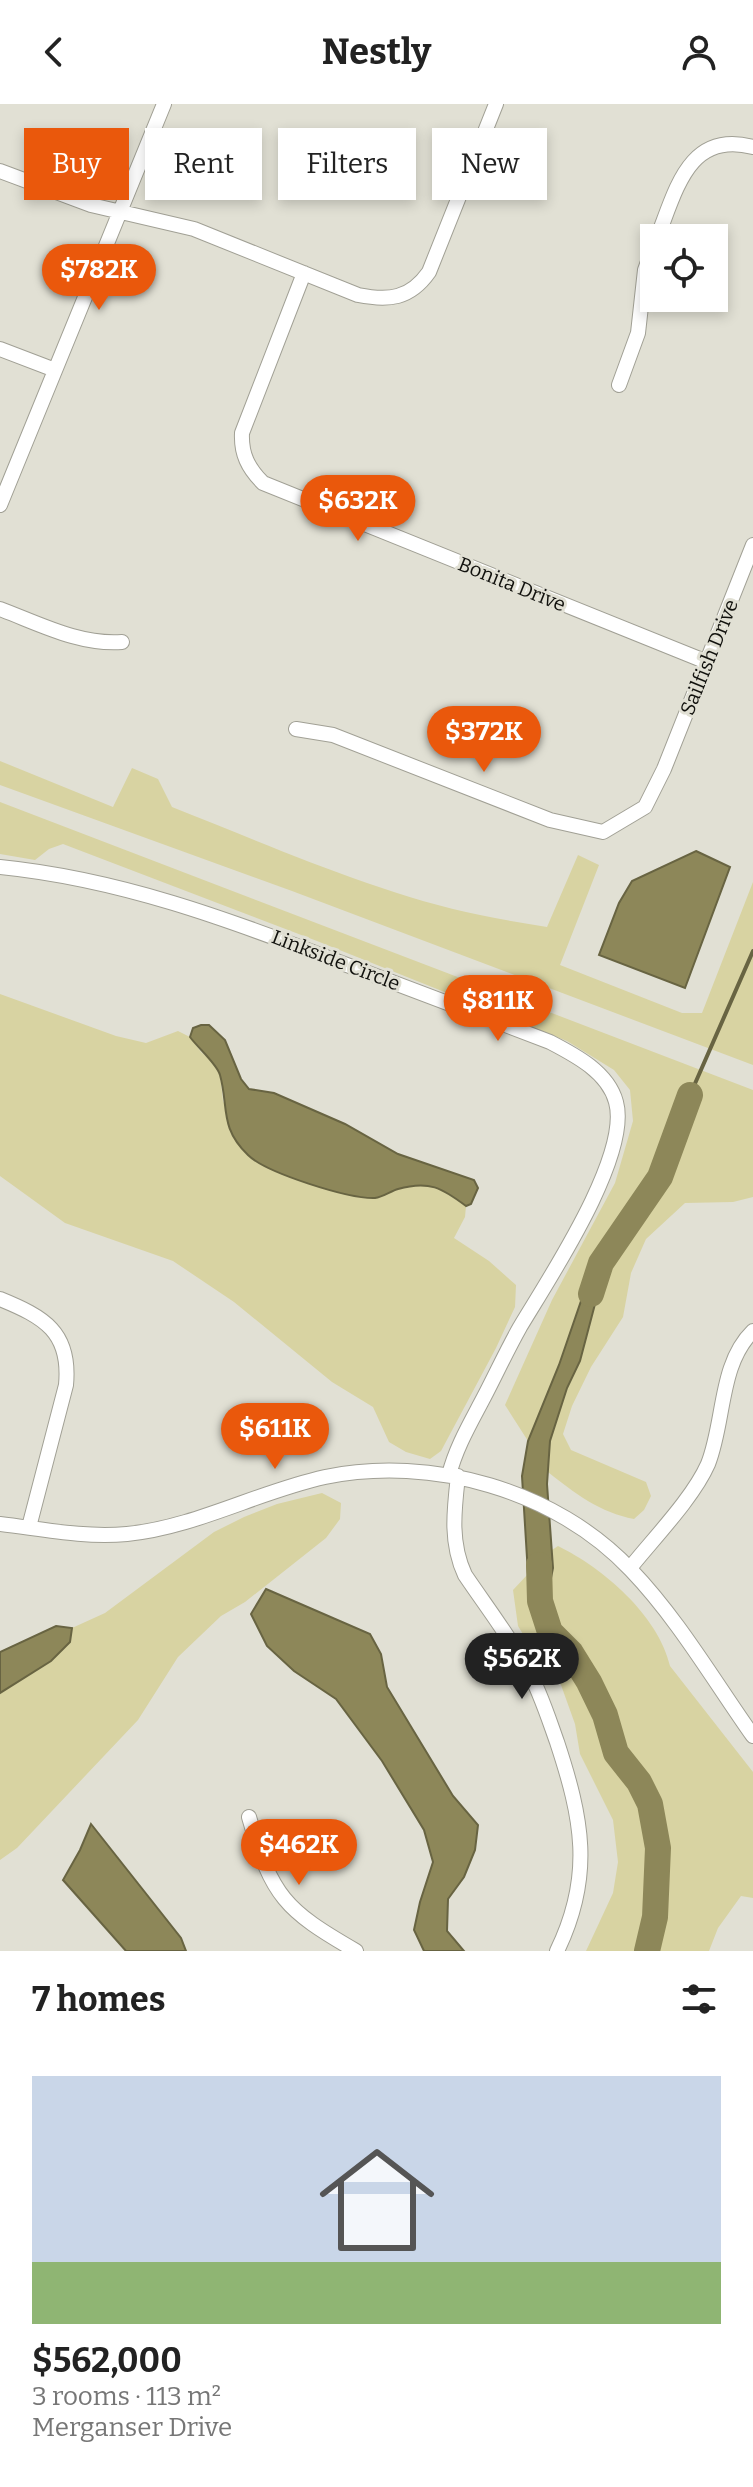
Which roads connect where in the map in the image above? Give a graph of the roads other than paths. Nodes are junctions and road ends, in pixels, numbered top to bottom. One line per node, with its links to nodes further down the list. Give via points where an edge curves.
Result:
1 (164, 104): 5 (street)
2 (496, 104): 7 (street, via 421,284 400,297 376,299)
3 (753, 147): 6 (street, via 726,143 699,154 684,173)
4 (0, 171): 5 (street)
5 (119, 211): 7 (street, via 194,229); 10 (street)
6 (663, 224)
7 (304, 273): 16 (street, Bonita Drive, via 242,433 244,457 263,483)
8 (640, 312): 11 (street)
9 (0, 349): 10 (street)
10 (55, 370): 12 (street)
11 (619, 385)
12 (0, 505)
13 (753, 545): 16 (street, Sailfish Drive)
14 (0, 609): 15 (street, via 84,641)
15 (122, 642)
16 (707, 662): 17 (street, Sailfish Drive, via 645,807 603,832 550,820 333,735)
17 (296, 729)
18 (0, 867): 21 (street, Linkside Circle, via 119,887 228,920 550,1042 604,1080 618,1114 602,1176 459,1445)
19 (0, 1299): 24 (street, via 51,1328 67,1367)
20 (753, 1331): 25 (street, via 733,1361 707,1466)
21 (454, 1476): 24 (street, via 366,1470 324,1477 200,1518 126,1534); 25 (street, via 513,1493 558,1515); 29 (street, Linkside Circle, via 458,1560 536,1686 578,1814 579,1878 573,1912)
22 (0, 1517): 24 (street)
23 (0, 1524): 24 (street)
24 (29, 1527)
25 (630, 1568): 26 (street)
26 (753, 1736)
27 (249, 1817): 28 (street, via 262,1862 287,1903)
28 (356, 1951)
29 (557, 1951)

